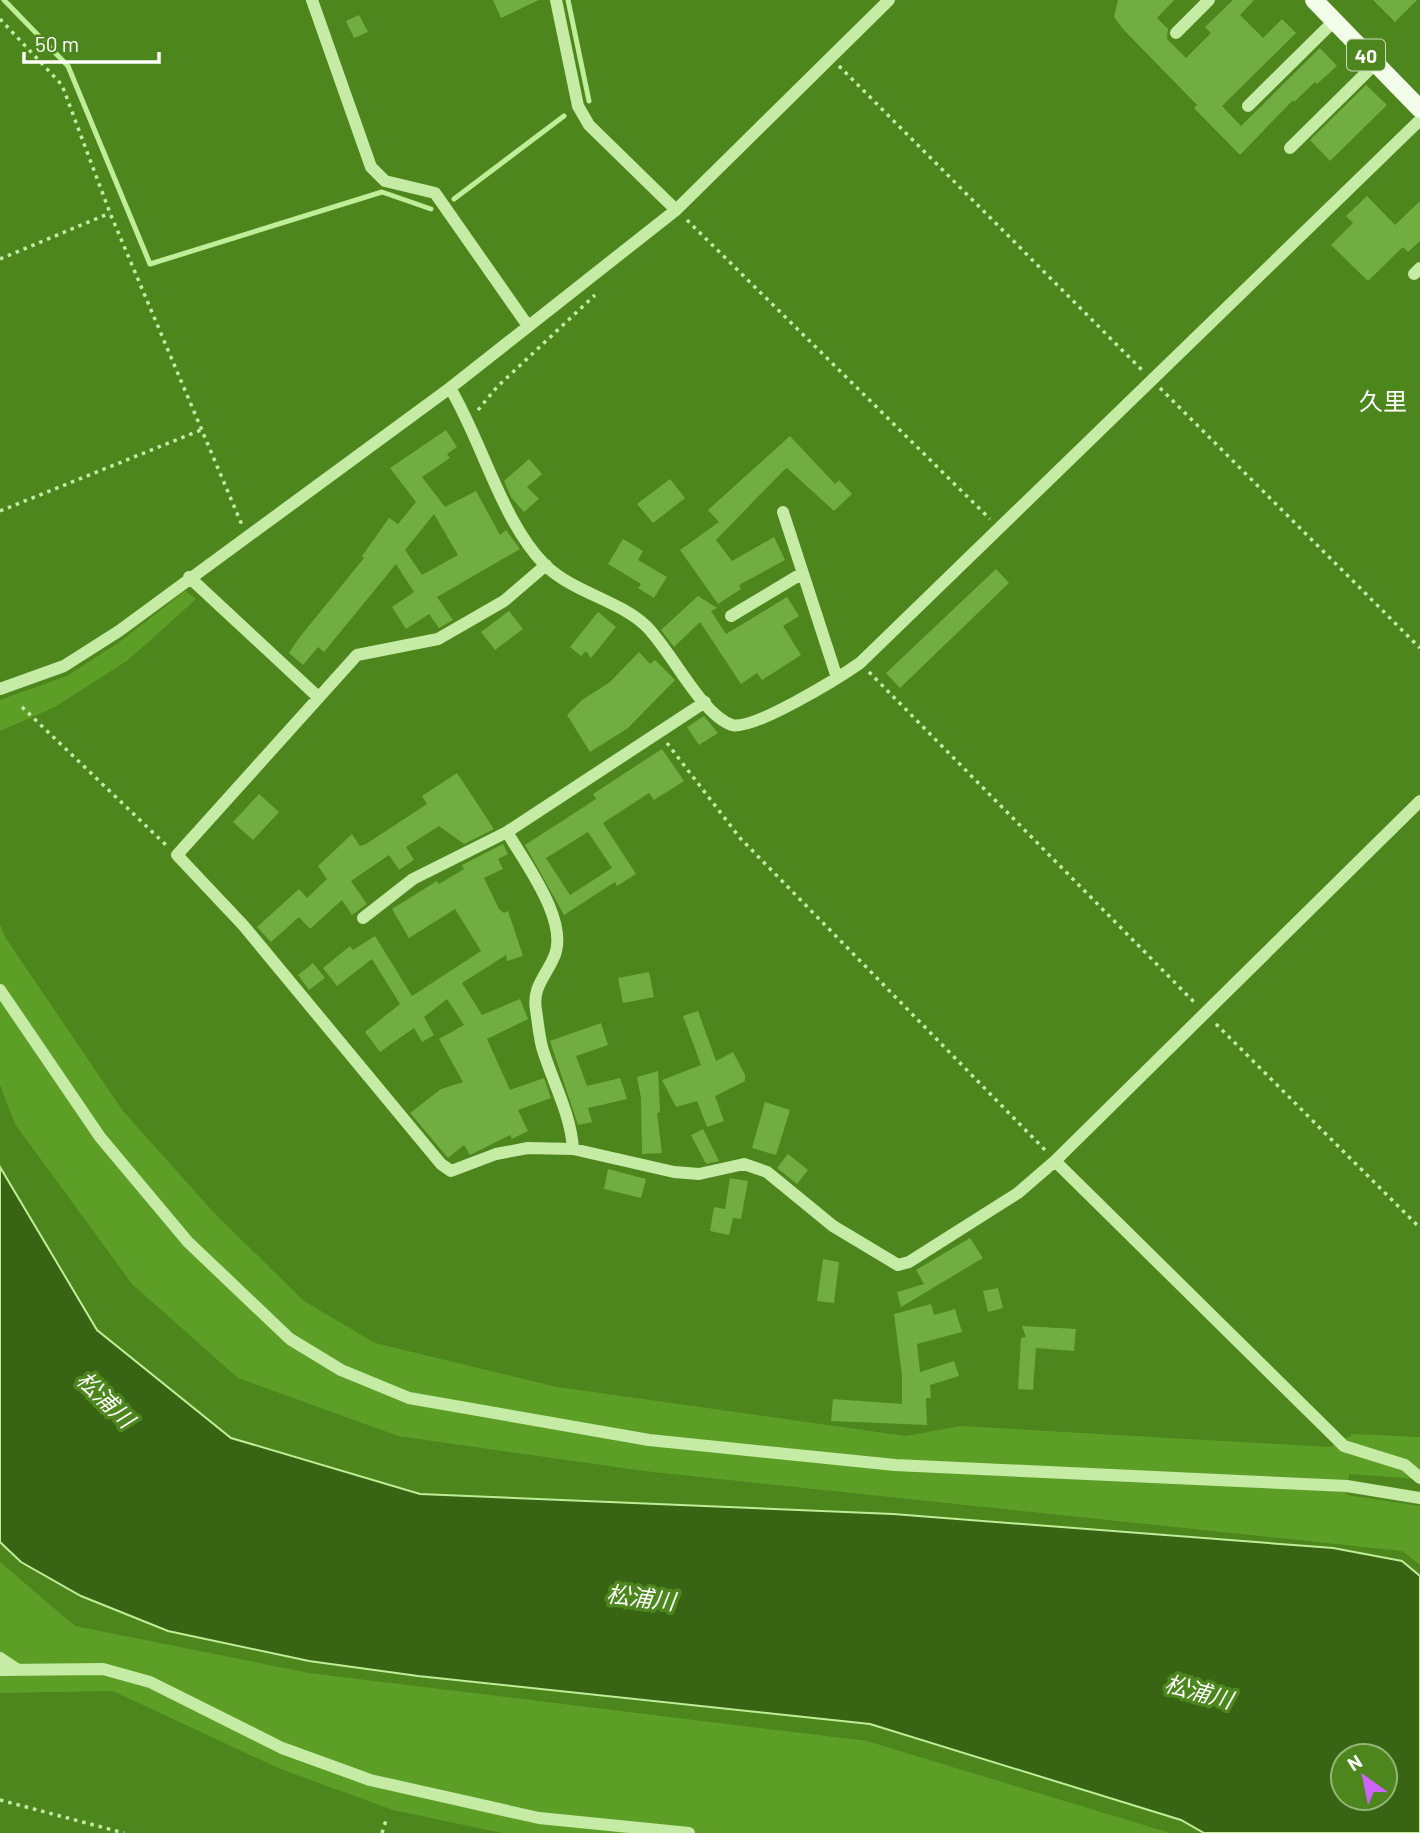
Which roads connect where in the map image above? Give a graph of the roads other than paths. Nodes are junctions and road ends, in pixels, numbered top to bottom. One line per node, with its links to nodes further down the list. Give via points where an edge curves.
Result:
1 (312, 0): 14 (street, via 371,167 384,181 435,193)
2 (556, 0): 13 (street, via 578,106 589,125)
3 (889, 0): 13 (street)
4 (1209, 0): 7 (street)
5 (1314, 0): 6 (main road, 40)
6 (1334, 21): 8 (main road, 40); 9 (street)
7 (1176, 33)
8 (1376, 64): 10 (main road, 40); 12 (street)
9 (1248, 106)
10 (1420, 109)
11 (1420, 120): 21 (street, via 860,663)
12 (1290, 148)
13 (676, 209): 14 (street)
14 (528, 326): 15 (street)
15 (450, 388): 17 (street, via 469,419 516,526); 19 (street)
16 (783, 512): 18 (street)
17 (546, 565): 23 (street, via 503,601 438,639 357,655); 24 (street, via 646,626)
18 (801, 574): 20 (street); 21 (street)
19 (189, 577): 22 (street, via 64,666); 23 (street)
20 (731, 616)
21 (837, 678): 24 (street, via 744,725 723,719)
22 (0, 689)
23 (317, 696): 29 (street, via 177,855 243,925 441,1164 451,1171 528,1148)
24 (705, 702): 26 (street)
25 (1420, 801): 30 (street)
26 (507, 832): 27 (street, via 413,879); 29 (street, via 555,918 559,934 555,956 537,986 534,1003 541,1045 572,1132)
27 (363, 918)
28 (0, 990): 32 (street, via 100,1137 188,1242 290,1339 341,1370 409,1398 649,1440 895,1465 1347,1486)
29 (573, 1149): 30 (street, via 674,1172 699,1174 744,1164 767,1172 833,1226 898,1265 1018,1193)
30 (1055, 1161): 31 (street, via 1344,1446 1405,1465)
31 (1420, 1478)
32 (1420, 1498)
33 (0, 1658): 35 (street)
34 (0, 1670): 35 (street)
35 (19, 1670): 36 (street, via 103,1669 150,1682 282,1748 370,1780 539,1818)
36 (689, 1833)

